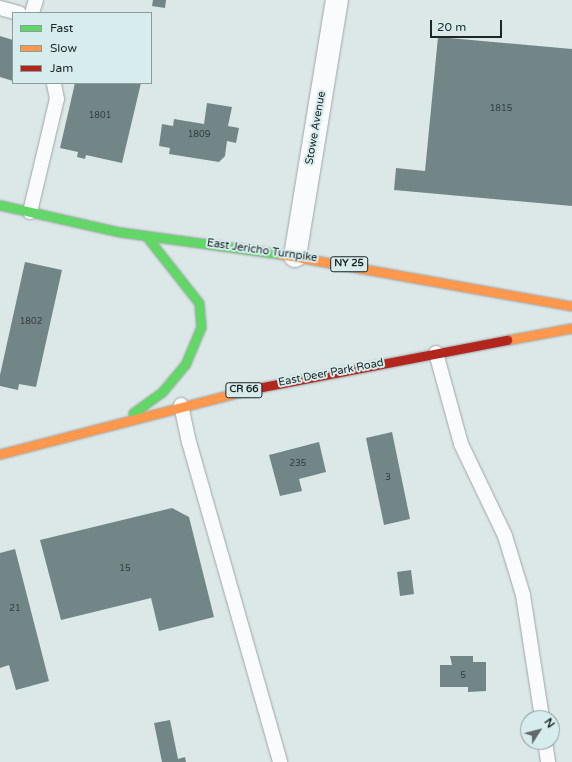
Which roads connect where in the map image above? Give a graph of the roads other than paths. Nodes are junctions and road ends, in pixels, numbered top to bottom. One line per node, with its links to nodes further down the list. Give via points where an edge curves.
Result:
1 (36, 0): 5 (lane)
2 (337, 0): 10 (street, Stowe Avenue)
3 (0, 8): 4 (lane)
4 (15, 12)
5 (32, 12)
6 (54, 84): 8 (lane, via 57,99)
7 (0, 205): 8 (main road, East Jericho Turnpike / NY 25)
8 (30, 212): 9 (main road, East Jericho Turnpike / NY 25)
9 (146, 236): 10 (main road, East Jericho Turnpike / NY 25); 15 (main road, via 199,303 201,328 194,348 162,392)
10 (296, 256): 11 (main road, East Jericho Turnpike / NY 25)
11 (572, 306)
12 (572, 328): 13 (main road, East Deer Park Road / CR 66)
13 (436, 352): 14 (main road, East Deer Park Road / CR 66); 17 (lane, via 461,444 506,536 523,595)
14 (181, 405): 15 (main road, East Deer Park Road / CR 66); 19 (lane, via 193,457)
15 (124, 420): 16 (main road, East Deer Park Road / CR 66)
16 (0, 454)
17 (541, 710)
18 (546, 750): 20 (lane)
19 (280, 762)
20 (548, 762)

